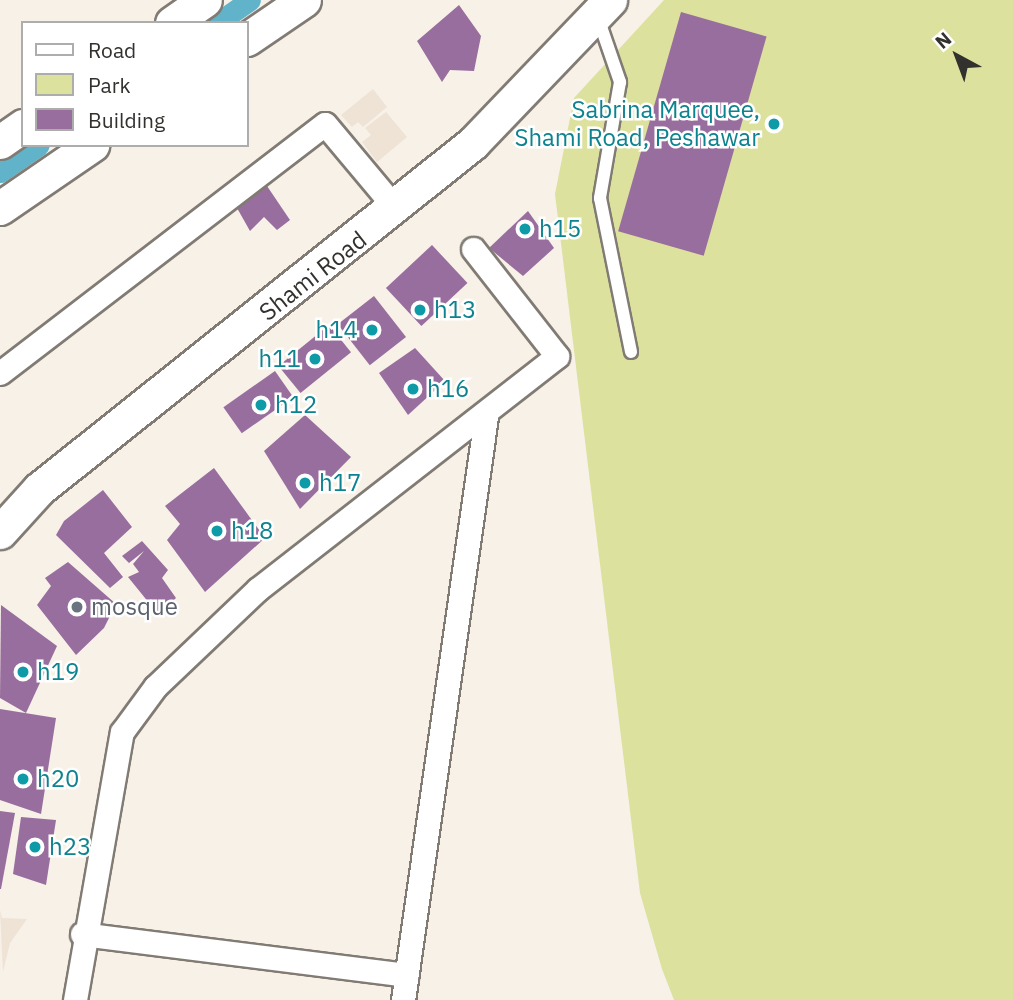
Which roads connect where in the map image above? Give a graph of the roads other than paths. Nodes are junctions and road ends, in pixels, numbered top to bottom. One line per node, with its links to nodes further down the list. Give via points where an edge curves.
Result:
1 (205, 0): 4 (street)
2 (304, 0): 5 (street)
3 (603, 7): 10 (street, Shami Road, via 473,143); 12 (lane, via 620,82 600,198)
4 (175, 21)
5 (248, 38)
6 (21, 128): 7 (street)
7 (0, 142)
8 (89, 147): 9 (street)
9 (0, 208)
10 (397, 210): 13 (street, via 325,124); 15 (street, Shami Road, via 39,489)
11 (473, 248): 14 (street, via 557,356)
12 (631, 352)
13 (0, 373)
14 (486, 417): 16 (street, via 258,589 155,687 122,732); 17 (street)
15 (0, 532)
16 (82, 934): 17 (street); 18 (street)
17 (406, 975): 19 (street)
18 (75, 1000)
19 (403, 1000)

